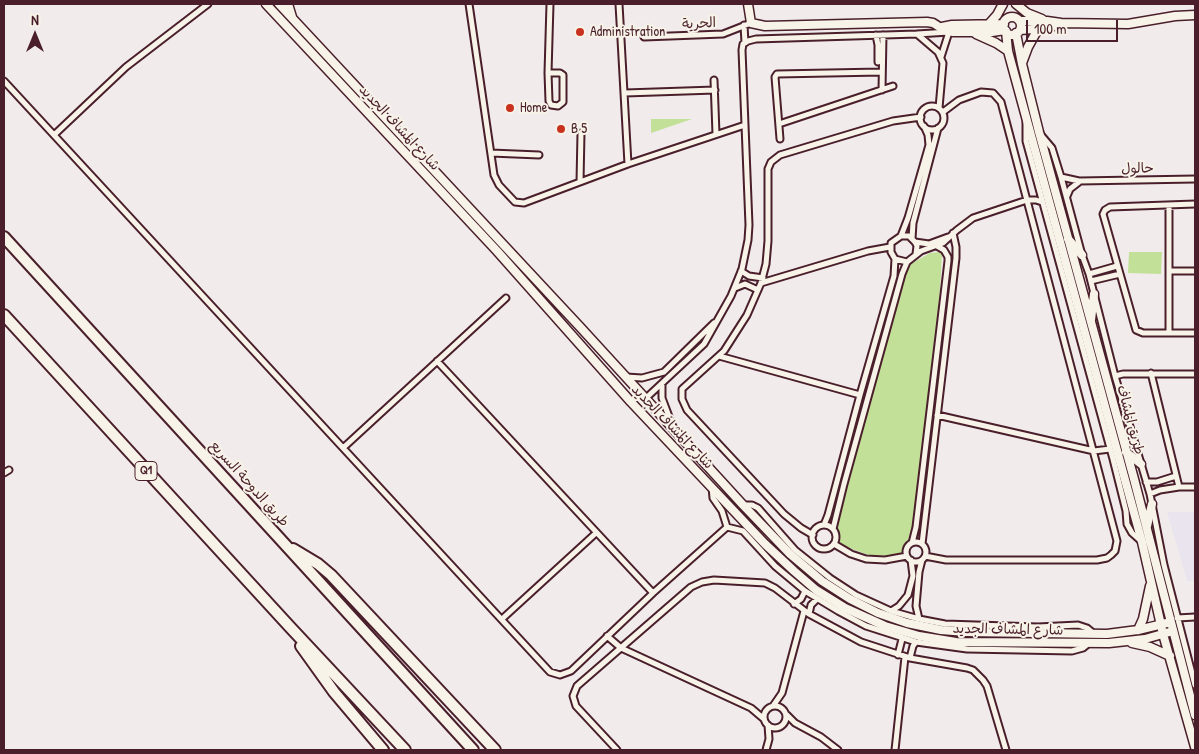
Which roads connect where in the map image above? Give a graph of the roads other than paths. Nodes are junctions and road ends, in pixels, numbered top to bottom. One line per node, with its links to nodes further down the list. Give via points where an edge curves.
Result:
1 (208, 4): 49 (street, via 126,67)
2 (266, 4): 110 (street, شارع المشاف الجديد)
3 (279, 4): 12 (street, شارع المشاف الجديد)
4 (288, 4): 12 (street)
5 (469, 4): 51 (street)
6 (550, 4): 32 (street)
7 (619, 4): 38 (street)
8 (748, 4): 15 (street)
9 (1004, 4): 16 (street); 18 (street, طريق المشاف)
10 (1016, 4): 13 (street); 14 (street, via 1027,13)
11 (1195, 15): 17 (street, via 1128,24)
12 (292, 19): 97 (street, شارع المشاف الجديد)
13 (1018, 20): 14 (street); 18 (street, via 1010,18); 22 (street, طريق المشاف)
14 (1048, 21): 17 (street)
15 (748, 24): 19 (street, via 927,22); 26 (street, الحرية, via 723,34); 27 (street)
16 (989, 24): 18 (street); 19 (street, via 952,25)
17 (1061, 24): 20 (street)
18 (1005, 27): 21 (street, via 992,32); 22 (street, via 1012,34); 28 (street, طريق المشاف)
19 (945, 29): 21 (street); 23 (street); 29 (street)
20 (1038, 29): 22 (street); 30 (street)
21 (969, 32): 28 (street)
22 (1018, 32): 30 (street, طريق المشاف)
23 (917, 34): 25 (street); 29 (street)
24 (876, 35): 25 (street); 27 (street, via 756,39); 31 (street)
25 (883, 35): 31 (street)
26 (644, 37)
27 (745, 43): 43 (street, via 742,50)
28 (1008, 51): 41 (street, طريق المشاف)
29 (941, 57): 39 (street)
30 (1022, 64): 46 (street, طريق المشاف)
31 (880, 72): 37 (street); 42 (street, via 777,74)
32 (548, 73): 32 (street, via 549,101 551,105 558,106 563,102 563,75)
33 (714, 80): 36 (street)
34 (4, 81): 49 (street)
35 (893, 86): 37 (street)
36 (715, 90): 38 (street); 48 (street)
37 (882, 90): 42 (street)
38 (625, 93): 53 (street)
39 (941, 110): 40 (street, via 927,107); 45 (street, via 944,121); 60 (street, via 981,92 997,97 1003,107)
40 (921, 117): 44 (street); 81 (street, via 893,122 773,159 768,169 768,241)
41 (1026, 117): 58 (street, طريق المشاف, via 1024,133); 122 (street, طريق المشاف)
42 (779, 124): 50 (street)
43 (745, 125): 48 (street); 76 (street, via 749,226)
44 (924, 126): 45 (street); 65 (street, via 929,145)
45 (938, 128): 68 (street, via 913,223)
46 (1039, 132): 54 (street, طريق المشاف, via 1052,148); 67 (street, طريق المشاف)
47 (581, 133): 57 (street)
48 (716, 134): 53 (street)
49 (54, 135): 103 (street)
50 (780, 139)
51 (491, 153): 52 (street); 57 (street, via 497,182 515,202 524,203)
52 (540, 155)
53 (628, 164): 57 (street)
54 (1062, 177): 56 (street, حالول); 59 (street, طريق المشاف)
55 (1195, 178): 56 (street, حالول)
56 (1079, 181): 59 (street)
57 (580, 182)
58 (1038, 188): 60 (street); 61 (street, طريق المشاف)
59 (1066, 196): 72 (street, طريق المشاف)
60 (1027, 200): 61 (street); 64 (street, via 973,218); 105 (street)
61 (1042, 202): 104 (street, طريق المشاف)
62 (1195, 204): 63 (street)
63 (1169, 205): 75 (street, via 1110,207 1105,210 1104,218); 77 (street)
64 (951, 235): 68 (street, via 929,244); 69 (street); 101 (street, via 956,258)
65 (900, 236): 68 (street); 70 (street)
66 (4, 237): 123 (highway, طريق الدوحة السريع)
67 (1068, 239): 72 (street); 89 (street, طريق المشاف)
68 (914, 240): 71 (street)
69 (936, 246): 71 (street); 125 (street, via 944,250 948,261)
70 (890, 248): 73 (street); 81 (street, via 868,251)
71 (916, 254): 74 (street)
72 (1082, 255): 79 (street, طريق المشاف)
73 (895, 259): 74 (street); 99 (street, via 894,276)
74 (907, 262): 119 (street)
75 (1117, 266): 79 (street); 80 (street)
76 (741, 271): 81 (street); 83 (street)
77 (1169, 271): 78 (street); 90 (street)
78 (1195, 271)
79 (1089, 274): 82 (street, طريق المشاف)
80 (1120, 274): 82 (street); 90 (street, via 1136,330)
81 (762, 281): 84 (street)
82 (1090, 281): 85 (street, طريق المشاف)
83 (735, 288): 84 (street, via 746,284); 88 (street)
84 (758, 290): 92 (street, via 740,327)
85 (1094, 294): 89 (street); 96 (street, طريق المشاف)
86 (506, 298): 93 (street)
87 (4, 315): 143 (highway, Q1)
88 (716, 322): 97 (street, via 664,372 642,378); 98 (street, via 700,349)
89 (1091, 322): 106 (street, طريق المشاف)
90 (1169, 333): 91 (street)
91 (1195, 333)
92 (719, 356): 99 (street); 121 (street, via 683,387 683,403 784,514)
93 (437, 361): 103 (street); 120 (street)
94 (1151, 373): 95 (street); 96 (street); 108 (street)
95 (1195, 374)
96 (1115, 376): 107 (street, طريق المشاف)
97 (626, 377): 100 (street, شارع المشاف الجديد)
98 (662, 384): 100 (street); 102 (street, via 662,398)
99 (860, 395): 116 (street)
100 (645, 399): 102 (street, شارع المشاف الجديد)
101 (937, 415): 105 (street); 128 (street)
102 (675, 432): 115 (street, شارع المشاف الجديد)
103 (343, 448): 139 (street)
104 (1110, 449): 105 (street); 122 (street, طريق المشاف, via 1127,524)
105 (1094, 451): 130 (street, via 1117,541 1115,551 1107,558)
106 (1126, 452): 107 (street); 118 (street, طريق المشاف)
107 (1141, 464): 109 (street, طريق المشاف)
108 (1176, 476): 109 (street); 111 (street)
109 (1146, 482): 113 (street, طريق المشاف)
110 (712, 486): 117 (street, via 713,498); 126 (street, شارع المشاف الجديد)
111 (1179, 487): 112 (street); 113 (street)
112 (1195, 487)
113 (1150, 494): 114 (street, طريق المشاف)
114 (1152, 504): 118 (street); 141 (street, طريق المشاف)
115 (743, 505): 136 (street, via 756,507 795,550 830,578 856,595); 146 (street, شارع المشاف الجديد, via 822,581 850,599 895,619 966,632)
116 (824, 525): 119 (street); 121 (street)
117 (727, 527): 124 (street, via 740,529); 133 (street)
118 (1146, 528): 141 (street, طريق المشاف)
119 (833, 529): 127 (street, via 836,536)
120 (596, 533): 133 (street); 139 (street)
121 (813, 535): 127 (street, via 819,548)
122 (1142, 542): 131 (street, طريق المشاف)
123 (284, 543): 172 (highway, طريق الدوحة السريع); 173 (highway, via 331,575)
124 (754, 543): 126 (street); 132 (street)
125 (912, 543): 128 (street); 129 (street, via 907,550)
126 (765, 544): 152 (street, شارع المشاف الجديد, via 829,598 866,618 904,632 956,642)
127 (834, 544): 129 (street, via 866,559)
128 (922, 544): 130 (street, via 926,549)
129 (909, 558): 130 (street, via 916,562); 136 (street, via 913,576 908,595)
130 (924, 558): 140 (street, via 919,572 916,606)
131 (1150, 583): 142 (street, طريق المشاف); 144 (street)
132 (805, 591): 134 (street); 135 (street)
133 (653, 593): 148 (street)
134 (817, 599): 137 (street); 149 (street, via 859,622)
135 (794, 604): 137 (street); 153 (street, via 765,583 702,582 686,591)
136 (891, 611): 140 (street)
137 (806, 612): 154 (street, via 861,642); 158 (street)
138 (1195, 617): 141 (street)
139 (502, 619): 148 (street, via 547,669 557,674 571,671)
140 (920, 619): 146 (street, via 960,626 1078,624)
141 (1174, 620): 142 (street, شارع المشاف الجديد); 145 (street, طريق المشاف); 157 (street, طريق المشاف)
142 (1161, 624): 144 (street, شارع المشاف الجديد); 147 (street, طريق المشاف)
143 (289, 626): 170 (highway, via 321,675); 171 (highway, Q1)
144 (1138, 630): 146 (street, شارع المشاف الجديد)
145 (1174, 631): 147 (street, شارع المشاف الجديد); 163 (street, طريق المشاف)
146 (1093, 633)
147 (1163, 634): 151 (street, شارع المشاف الجديد); 155 (street, طريق المشاف)
148 (607, 636): 153 (street)
149 (902, 639): 150 (street); 154 (street)
150 (916, 642): 152 (street, via 967,649 1068,651); 156 (street)
151 (1128, 642): 152 (street, شارع المشاف الجديد); 155 (street)
152 (1090, 644)
153 (621, 648): 160 (street); 174 (street, via 577,686 573,696 579,710)
154 (898, 655): 156 (street)
155 (1170, 656): 169 (street, طريق المشاف)
156 (907, 658): 177 (street); 178 (street, via 967,668 979,675 987,686)
157 (1195, 685)
158 (782, 693): 159 (street); 161 (street)
159 (771, 707): 160 (street); 161 (street); 164 (street, via 765,712)
160 (751, 708): 164 (street)
161 (784, 709): 162 (street)
162 (786, 715): 166 (street); 167 (street)
163 (1195, 715)
164 (764, 719): 165 (street)
165 (768, 725): 167 (street); 168 (street)
166 (799, 725): 167 (street); 176 (street)
167 (780, 727): 168 (street)
168 (769, 739): 175 (street)
169 (1195, 747)
170 (383, 750)
171 (405, 750)
172 (473, 750)
173 (495, 750)
174 (616, 750)
175 (766, 750)
176 (838, 750)
177 (895, 750)
178 (1006, 750)

